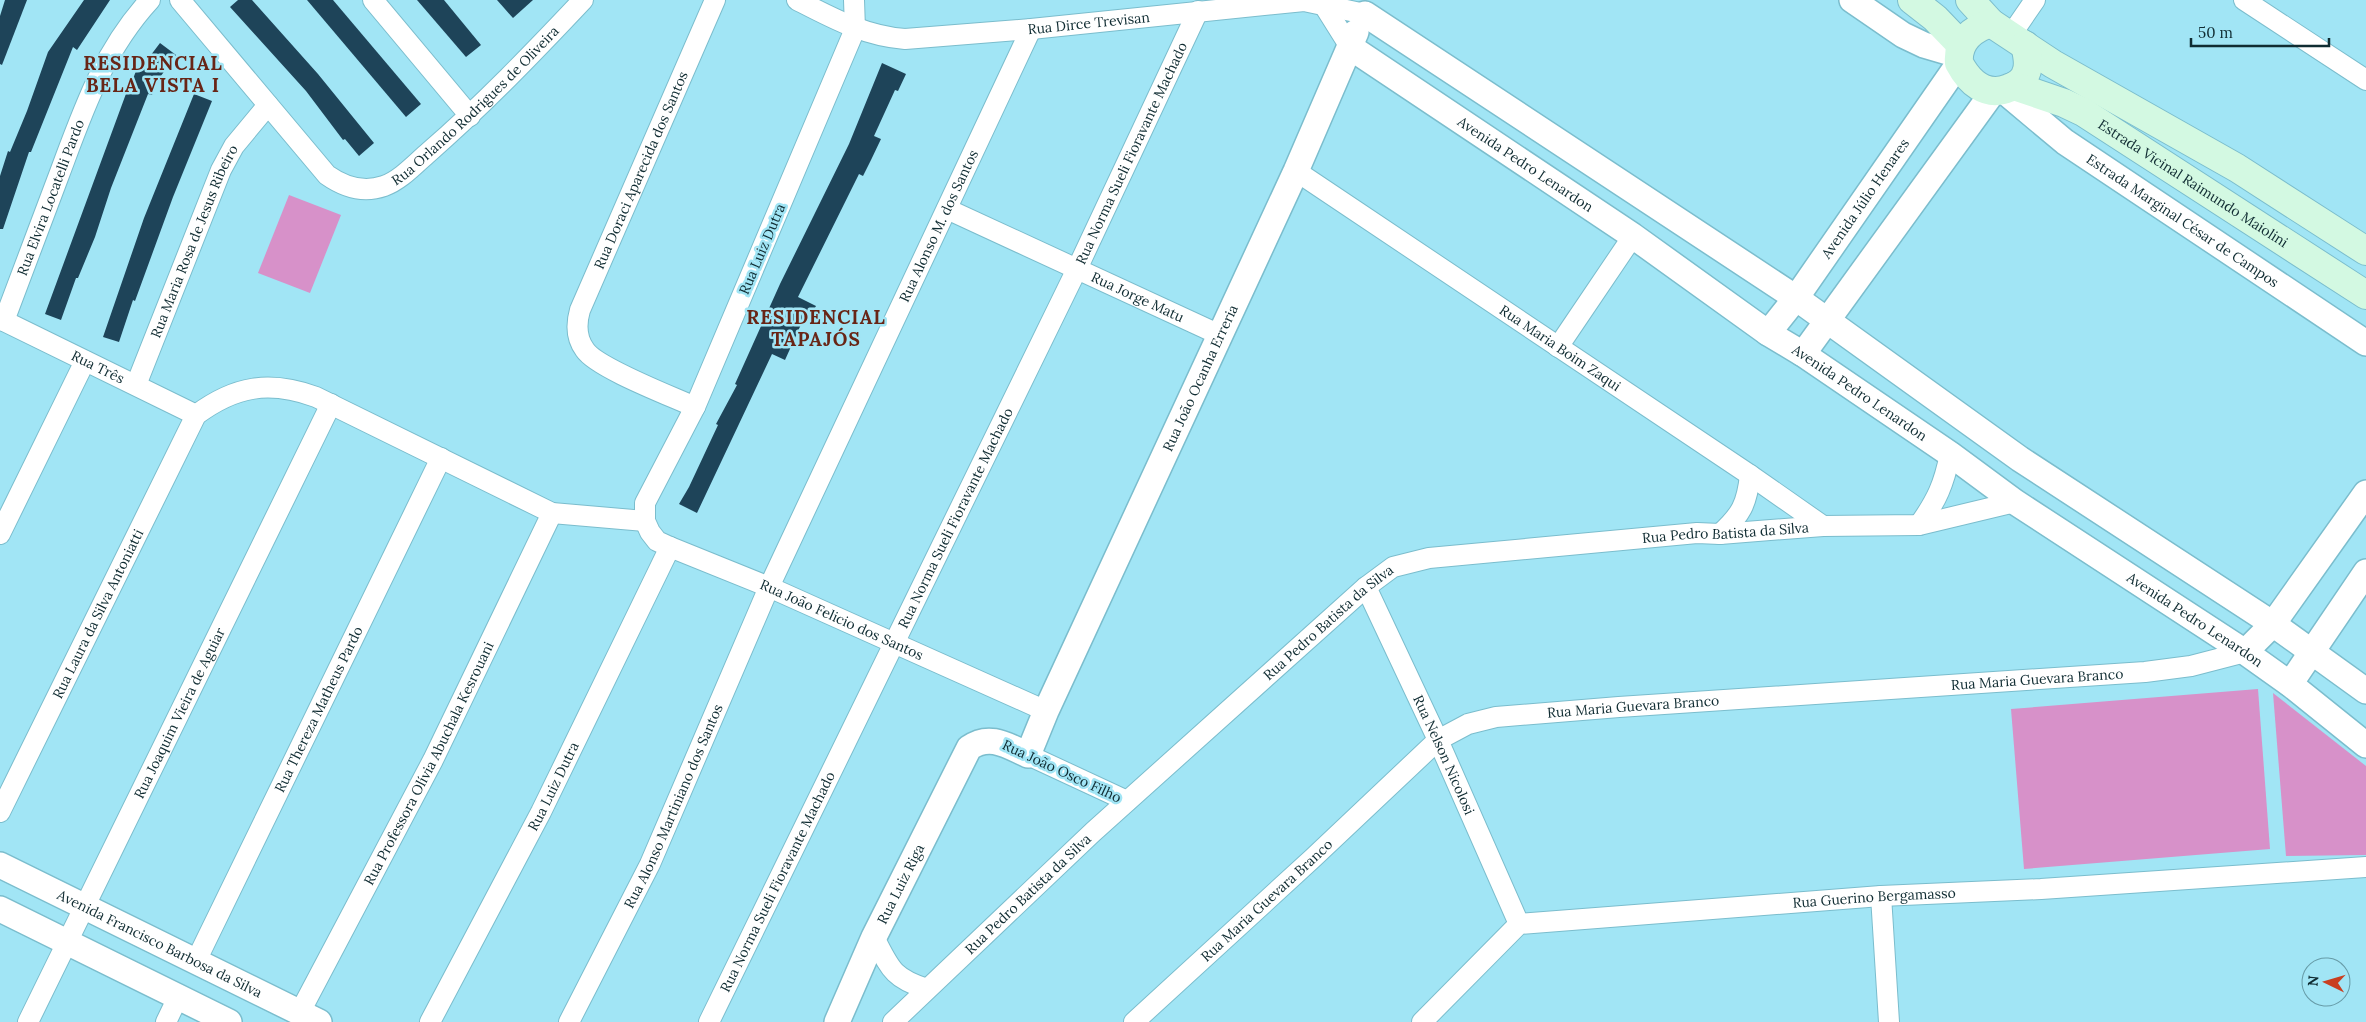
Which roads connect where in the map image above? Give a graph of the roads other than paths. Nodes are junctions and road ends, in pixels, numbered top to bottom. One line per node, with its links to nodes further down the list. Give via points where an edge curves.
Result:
1 (150, 0): 32 (street, Rua Elvira Locatelli Pardo, via 133,18 107,59 87,102)
2 (180, 0): 23 (street)
3 (374, 0): 24 (street)
4 (716, 0): 42 (street, Rua Doraci Aparecida dos Santos, via 577,323 581,344 599,364)
5 (797, 0): 16 (street, Rua Dirce Trevisan)
6 (854, 0): 16 (street, Rua Luiz Dutra)
7 (1852, 0): 20 (street, via 1903,35 1924,45)
8 (1912, 0): 20 (main road, via 1934,18)
9 (1970, 0): 18 (main road, Estrada Vicinal Raimundo Maiolini)
10 (2034, 0): 18 (street)
11 (2244, 0): 21 (street)
12 (578, 2): 24 (street, Rua Orlando Rodrigues de Oliveira)
13 (1323, 4): 14 (street, Rua Dirce Trevisan); 15 (street, Rua Dirce Trevisan, via 1304,1); 19 (street)
14 (1367, 7): 19 (street, Rua João Ocanha Erreria); 31 (street)
15 (1198, 11): 17 (street, Rua Dirce Trevisan); 29 (street, Rua Norma Sueli Fioravante Machado)
16 (855, 29): 17 (street, Rua Dirce Trevisan, via 905,39); 42 (street, Rua Luiz Dutra)
17 (1031, 30): 26 (street, Rua Alonso M. dos Santos)
18 (2009, 35): 20 (main road, via 1978,28); 22 (main road, via 2028,60 2026,73); 28 (main road, Estrada Vicinal Raimundo Maiolini, via 2053,64 2237,168)
19 (1350, 47): 25 (street, Rua João Ocanha Erreria); 27 (street, Avenida Pedro Lenardon)
20 (1960, 54): 22 (main road, via 1972,83); 31 (street, Avenida Júlio Henares)
21 (2366, 80)
22 (2004, 89): 30 (main road, Estrada Vicinal Raimundo Maiolini, via 2064,103 2083,112); 33 (street); 36 (street, Estrada Marginal César de Campos, via 2065,142)
23 (268, 105): 24 (street, Rua Orlando Rodrigues de Oliveira, via 327,175 355,188 375,188 395,182); 40 (street, Rua Maria Rosa de Jesus Ribeiro, via 234,146 222,170)
24 (470, 116)
25 (1296, 171): 35 (street, Rua João Ocanha Erreria); 37 (street, Rua Maria Boim Zaqui)
26 (947, 209): 29 (street, Rua Jorge Matu); 57 (street, Rua Alonso M. dos Santos)
27 (1633, 236): 34 (street, Avenida Pedro Lenardon); 37 (street)
28 (2366, 251)
29 (1077, 269): 35 (street, Rua Jorge Matu); 60 (street, Rua Norma Sueli Fioravante Machado)
30 (2366, 295)
31 (1796, 298): 33 (street); 34 (street, Avenida Júlio Henares)
32 (2, 320): 39 (street, Rua Três)
33 (1828, 320): 38 (street); 59 (street, via 2020,459)
34 (1768, 332): 38 (street, Avenida Pedro Lenardon)
35 (1220, 334): 65 (street, Rua João Ocanha Erreria)
36 (2366, 344)
37 (1558, 347): 46 (street, Rua Maria Boim Zaqui)
38 (1803, 354): 44 (street, Avenida Pedro Lenardon)
39 (85, 361): 40 (street, Rua Três); 53 (street)
40 (136, 385): 43 (street, Rua Três)
41 (331, 404): 43 (street, via 298,390 262,387 227,395); 45 (street); 75 (street, Rua Joaquim Vieira de Aguiar)
42 (695, 406): 50 (street, Rua Luiz Dutra, via 646,502)
43 (196, 415): 71 (street, Rua Laura da Silva Antoniatti)
44 (1950, 454): 48 (street, Avenida Pedro Lenardon); 51 (street, via 1946,479 1938,498)
45 (441, 458): 49 (street); 80 (street, Rua Thereza Matheus Pardo)
46 (1750, 475): 52 (street, Rua Maria Boim Zaqui); 54 (street, via 1744,506 1736,520)
47 (2366, 493): 59 (street)
48 (2015, 502): 51 (street, Rua Pedro Batista da Silva); 61 (street, Avenida Pedro Lenardon)
49 (552, 513): 50 (street); 83 (street, Rua Professora Olívia Abuchala Kesrouani)
50 (645, 521): 55 (street, Rua João Felicio dos Santos, via 657,541)
51 (1919, 525): 52 (street, Rua Pedro Batista da Silva)
52 (1823, 526): 54 (street, Rua Pedro Batista da Silva)
53 (0, 534)
54 (1720, 534): 58 (street, Rua Pedro Batista da Silva, via 1697,533 1429,558 1393,567)
55 (670, 547): 57 (street, Rua João Felicio dos Santos); 87 (street, Rua Luiz Dutra, via 541,812)
56 (2366, 572): 62 (street)
57 (769, 587): 60 (street, Rua João Felicio dos Santos); 88 (street, Rua Alonso Martiniano dos Santos, via 650,864)
58 (1366, 587): 66 (street, Rua Nelson Nicolosi); 70 (street, Rua Pedro Batista da Silva)
59 (2273, 624): 61 (street); 62 (street)
60 (894, 642): 65 (street, Rua João Felicio dos Santos); 89 (street, Rua Norma Sueli Fioravante Machado)
61 (2245, 652): 63 (street, Avenida Pedro Lenardon); 66 (street, Rua Maria Guevara Branco, via 2191,666 2145,672 1496,717 1468,724)
62 (2312, 652): 63 (street); 64 (street)
63 (2290, 684): 67 (street, Avenida Pedro Lenardon)
64 (2366, 691)
65 (1046, 711): 69 (street, Rua João Ocanha Erreria)
66 (1438, 740): 77 (street, Rua Nelson Nicolosi); 92 (street, Rua Maria Guevara Branco)
67 (2366, 745)
68 (969, 748): 69 (street, Rua João Osco Filho, via 977,742 996,740); 78 (street, Rua Luiz Riga)
69 (1028, 755): 70 (street, Rua João Osco Filho)
70 (1127, 801): 81 (street, Rua Pedro Batista da Silva)
71 (0, 812)
72 (0, 865): 75 (street, Avenida Francisco Barbosa da Silva)
73 (2366, 867): 74 (street, Rua Guerino Bergamasso, via 2041,889)
74 (1881, 896): 77 (street, Rua Guerino Bergamasso); 94 (street)
75 (84, 906): 79 (street, Rua Joaquim Vieira de Aguiar); 80 (street, Avenida Francisco Barbosa da Silva)
76 (0, 908): 79 (street)
77 (1519, 924): 93 (street)
78 (874, 937): 81 (street, via 897,976); 90 (street, Rua Luiz Riga)
79 (67, 941): 82 (street); 84 (street, Rua Joaquim Vieira de Aguiar)
80 (196, 961): 83 (street, Avenida Francisco Barbosa da Silva)
81 (927, 988): 91 (street, Rua Pedro Batista da Silva)
82 (179, 995): 85 (street); 86 (street)
83 (310, 1017)
84 (28, 1022)
85 (166, 1022)
86 (229, 1022)
87 (430, 1022)
88 (569, 1022)
89 (709, 1022)
90 (837, 1022)
91 (893, 1022)
92 (1134, 1022)
93 (1422, 1022)
94 (1889, 1022)

